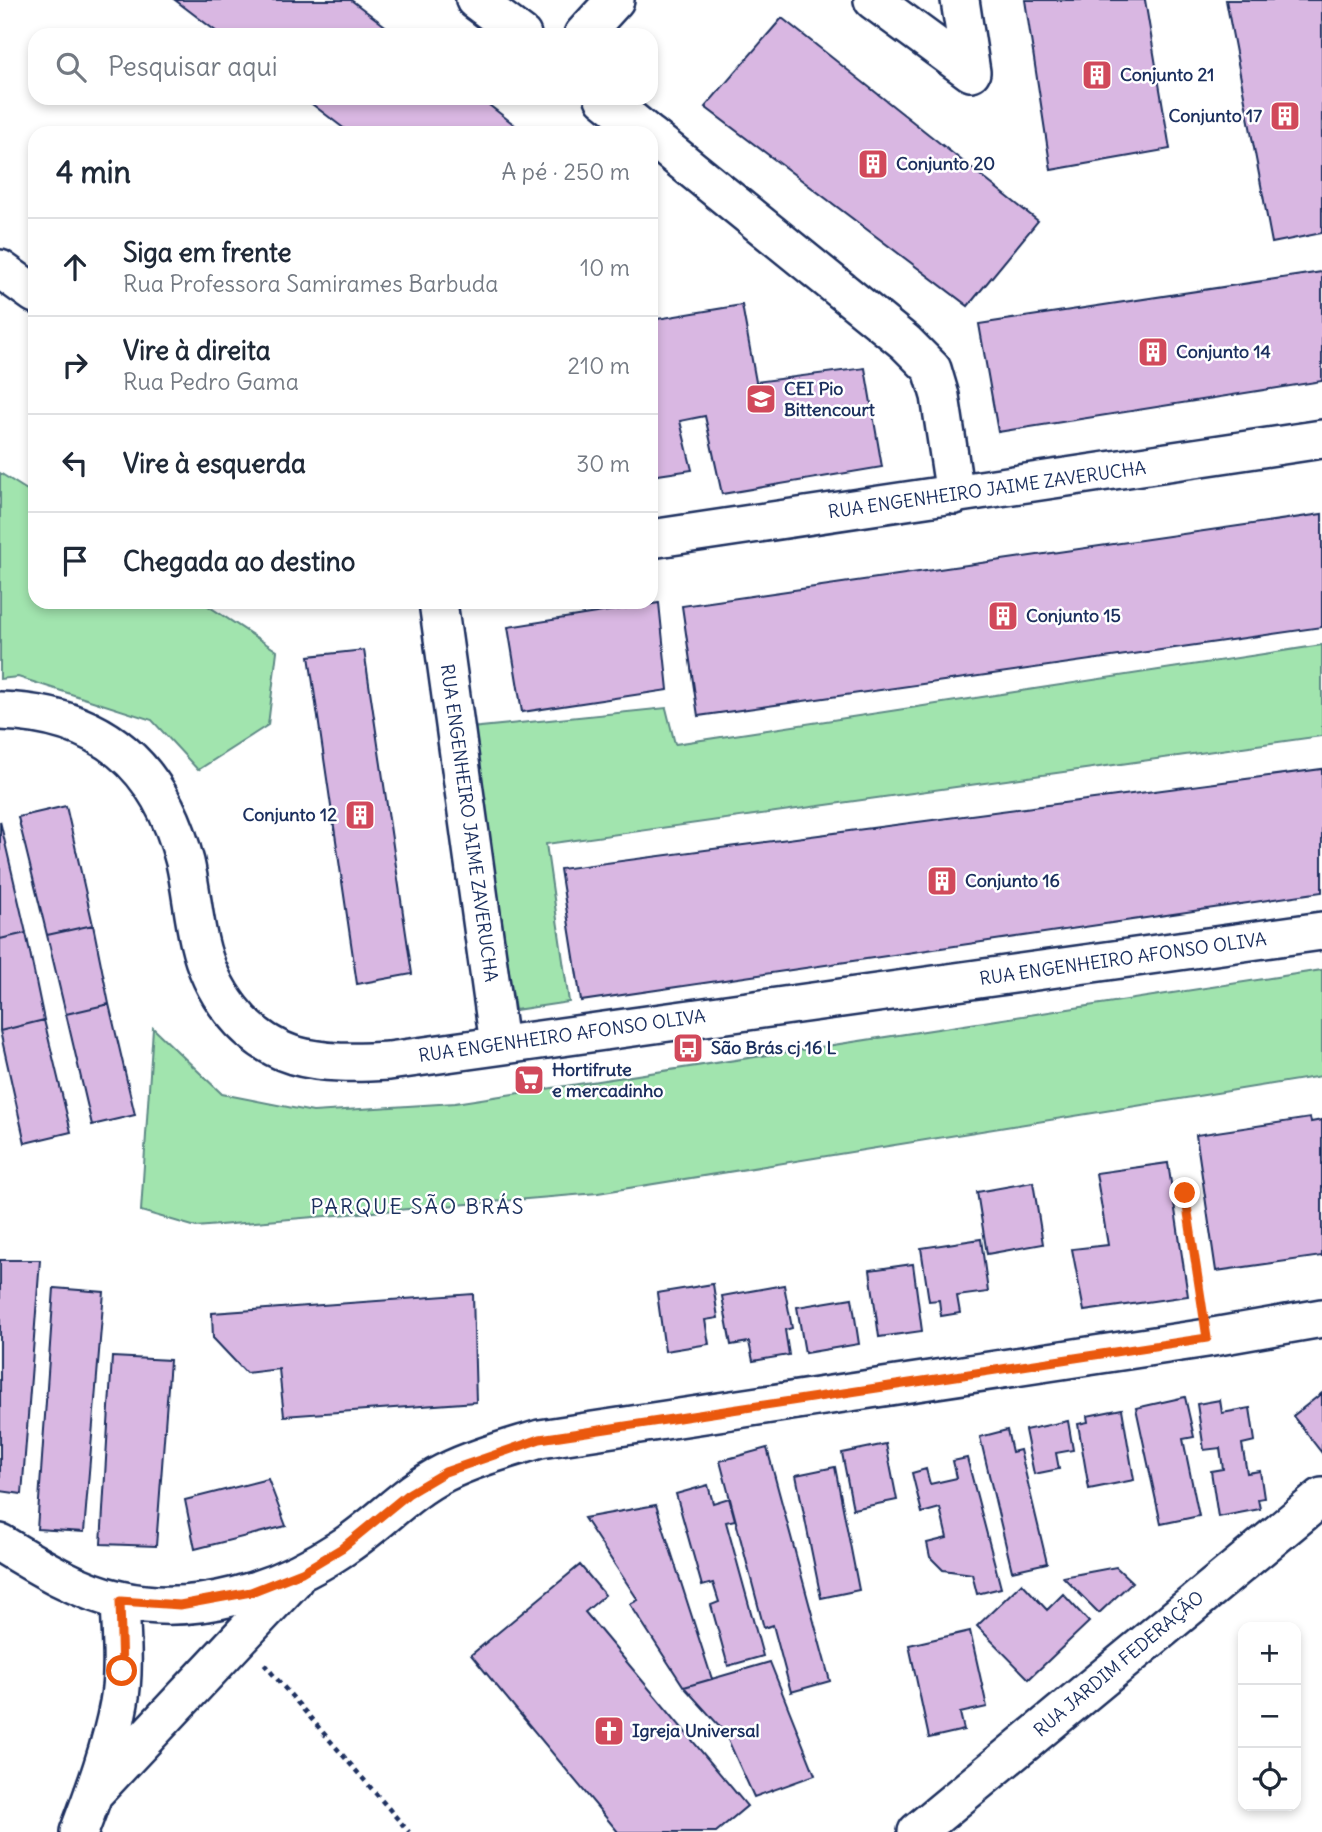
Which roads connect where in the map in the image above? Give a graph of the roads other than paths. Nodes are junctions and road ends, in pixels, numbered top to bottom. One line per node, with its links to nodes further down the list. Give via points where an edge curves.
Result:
1 (475, 0): 5 (street)
2 (615, 0): 6 (street)
3 (873, 0): 4 (street, via 971,72)
4 (960, 0)
5 (513, 28)
6 (589, 28)
7 (613, 105): 8 (street)
8 (638, 126)
9 (658, 142): 13 (street, via 905,342 932,369)
10 (0, 269): 11 (street)
11 (28, 289)
12 (1322, 439): 13 (street, RUA ENGENHEIRO JAIME ZAVERUCHA)
13 (955, 495): 14 (street, RUA ENGENHEIRO JAIME ZAVERUCHA)
14 (658, 538)
15 (439, 609): 18 (street, RUA ENGENHEIRO JAIME ZAVERUCHA)
16 (0, 710): 18 (street, RUA ENGENHEIRO AFONSO OLIVA, via 68,719 102,735 150,782 170,816 185,863 199,943 213,983 231,1012 257,1036 292,1055 340,1063 389,1061)
17 (1322, 931): 18 (street, RUA ENGENHEIRO AFONSO OLIVA)
18 (499, 1044)
19 (1322, 1318): 22 (street, via 540,1439 445,1472)
20 (1322, 1497): 26 (street, RUA JARDIM FEDERAÇÃO)
21 (0, 1543): 23 (street, via 72,1582)
22 (302, 1572): 23 (street, via 217,1601 180,1605); 24 (street)
23 (120, 1601): 24 (street, via 119,1703)
24 (93, 1794): 25 (street)
25 (79, 1832)
26 (917, 1832)

